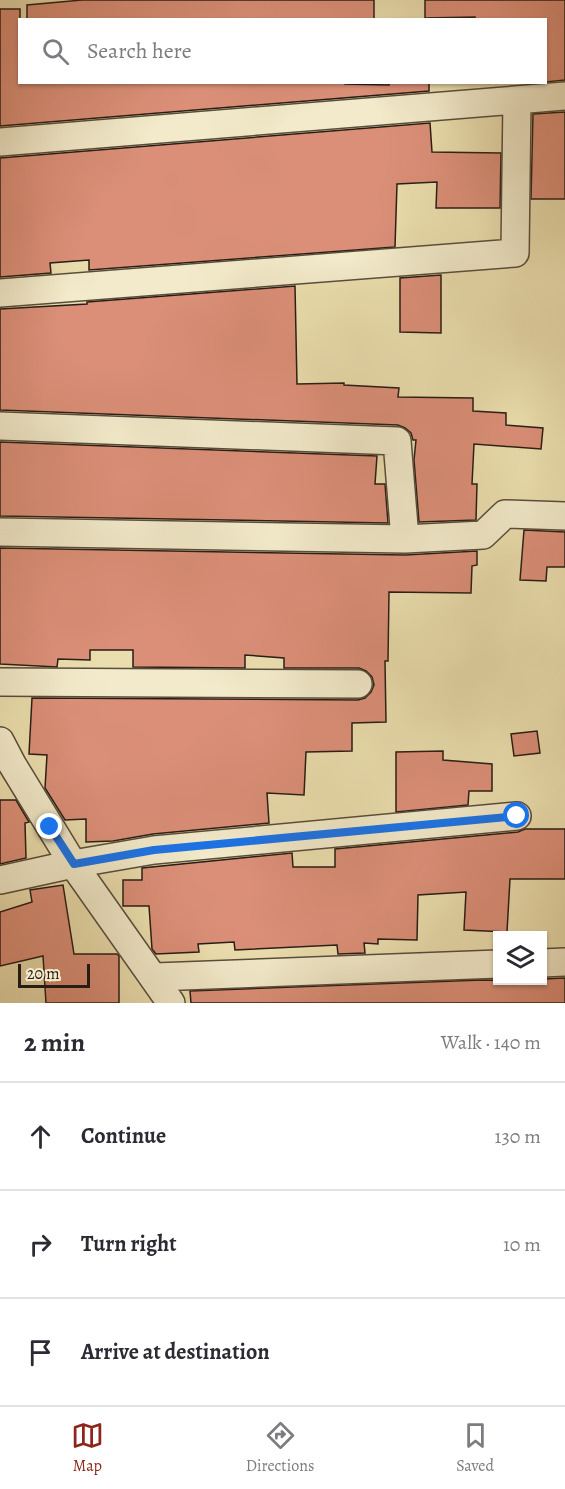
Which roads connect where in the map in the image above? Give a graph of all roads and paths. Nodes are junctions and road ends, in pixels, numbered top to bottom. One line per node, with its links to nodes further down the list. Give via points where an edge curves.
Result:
1 (565, 96): 2 (street)
2 (517, 100): 3 (street); 4 (street, via 515,253)
3 (0, 142)
4 (0, 293)
5 (0, 426): 8 (street, via 397,441)
6 (565, 516): 8 (street, via 505,514 483,535)
7 (0, 532): 8 (street)
8 (405, 539)
9 (0, 682): 10 (street)
10 (358, 684)
11 (0, 741): 13 (street)
12 (517, 816): 13 (street, via 154,850)
13 (74, 864): 14 (street); 18 (street)
14 (0, 880)
15 (565, 962): 16 (street)
16 (547, 963)
17 (493, 964): 18 (street)
18 (154, 977): 19 (street)
19 (171, 1003)

